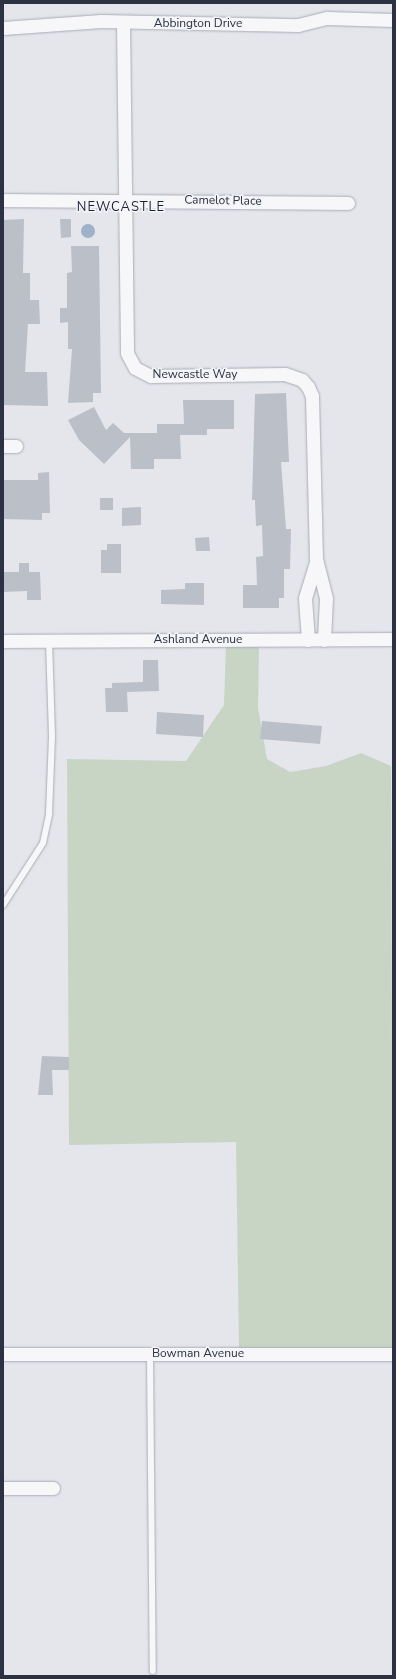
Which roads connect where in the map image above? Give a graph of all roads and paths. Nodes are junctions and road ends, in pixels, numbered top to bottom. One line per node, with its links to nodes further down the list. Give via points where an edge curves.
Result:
1 (393, 20): 2 (street, Abbington Drive, via 327,18 298,25)
2 (123, 22): 3 (street, Abbington Drive); 5 (street, Newcastle Way)
3 (3, 28)
4 (3, 200): 5 (street, Camelot Place)
5 (124, 200): 6 (street, Camelot Place); 7 (street, Newcastle Way, via 126,348 135,368 151,376 285,374 302,380 308,387 312,396)
6 (348, 203)
7 (316, 559): 8 (street, Newcastle Way, via 305,598); 9 (street, Newcastle Way, via 326,598)
8 (308, 640): 9 (street, Ashland Avenue); 12 (street, Ashland Avenue)
9 (324, 640): 10 (street, Ashland Avenue)
10 (393, 640)
11 (3, 641): 12 (street, Ashland Avenue)
12 (50, 641): 13 (lane, via 52,736 49,814 43,843)
13 (3, 904)
14 (3, 1354): 15 (street, Bowman Avenue)
15 (150, 1354): 16 (street, Bowman Avenue); 19 (lane)
16 (393, 1354)
17 (3, 1488): 18 (street)
18 (54, 1488)
19 (153, 1671)

